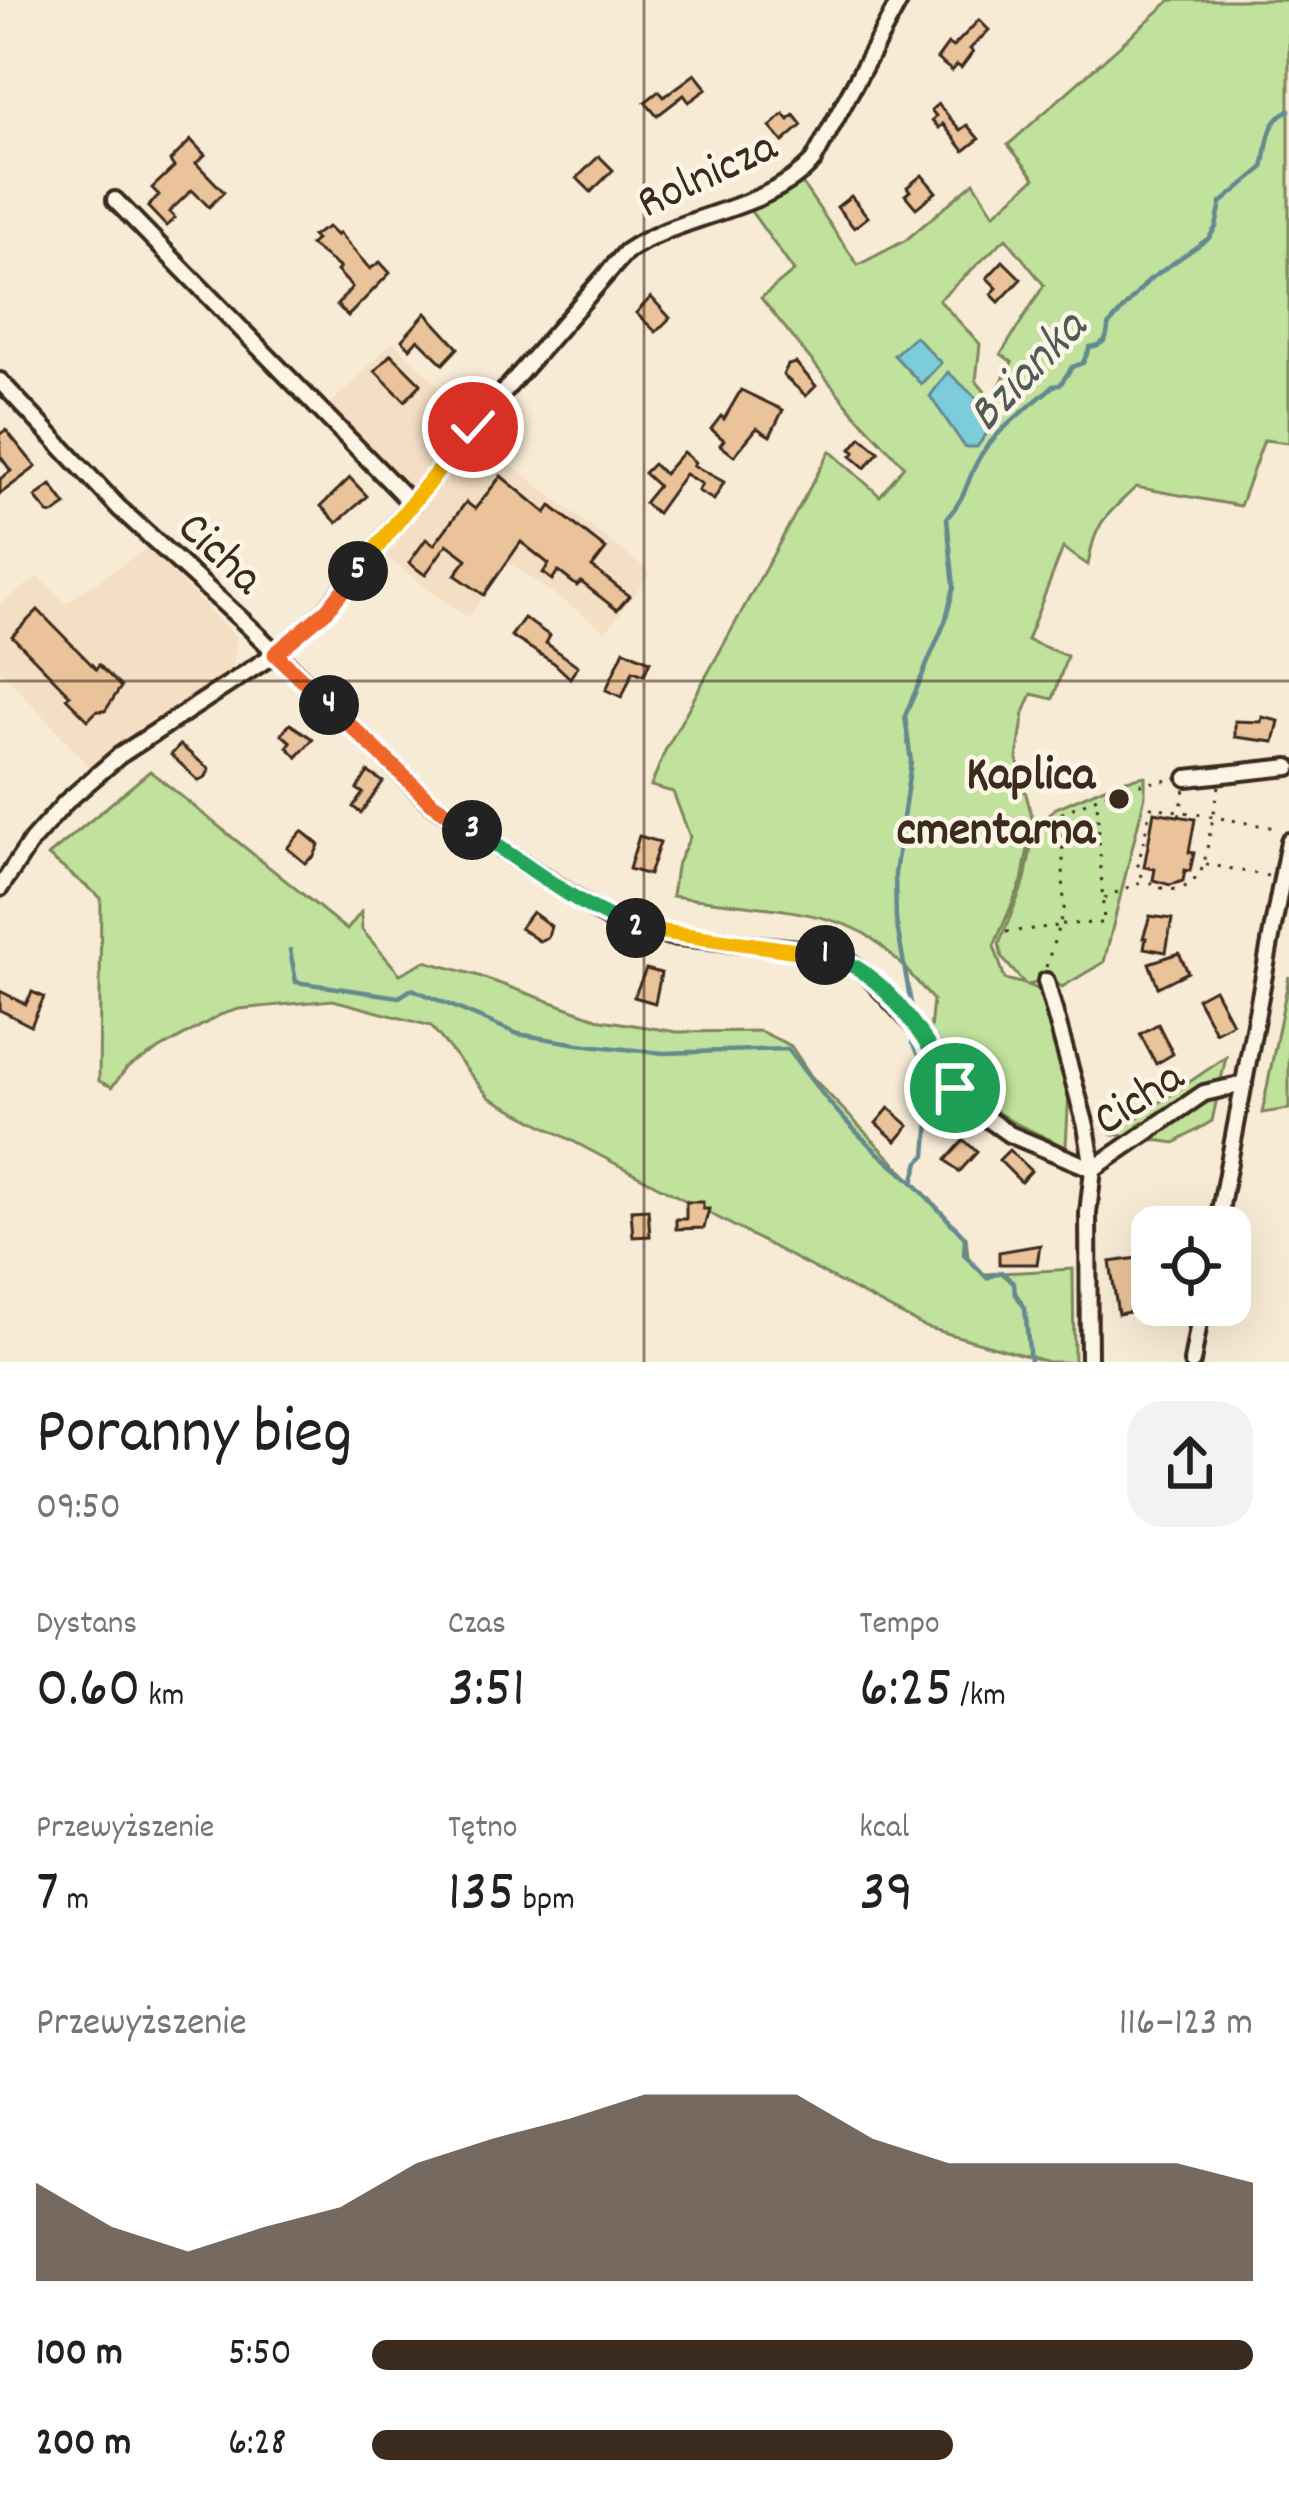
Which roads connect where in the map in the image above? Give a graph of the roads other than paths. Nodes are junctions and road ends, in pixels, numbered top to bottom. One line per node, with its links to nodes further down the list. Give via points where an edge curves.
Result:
1 (900, 0): 4 (street, Rolnicza, via 803,172 626,252)
2 (115, 200): 4 (street)
3 (0, 381): 5 (street, Cicha, via 119,508)
4 (412, 504): 5 (street, Rolnicza, via 328,609)
5 (275, 654): 9 (street, Rolnicza, via 118,756 32,840); 12 (street, Cicha, via 432,803 575,899 638,929 846,959 917,1029 971,1107 1009,1134)
6 (1289, 767): 7 (street)
7 (1187, 778)
8 (1287, 836): 11 (street)
9 (0, 889)
10 (1046, 981): 12 (street)
11 (1244, 1084): 12 (street, Cicha, via 1204,1093); 13 (street)
12 (1093, 1169): 15 (street)
13 (1221, 1206)
14 (1198, 1326): 16 (street)
15 (1089, 1362)
16 (1192, 1362)

